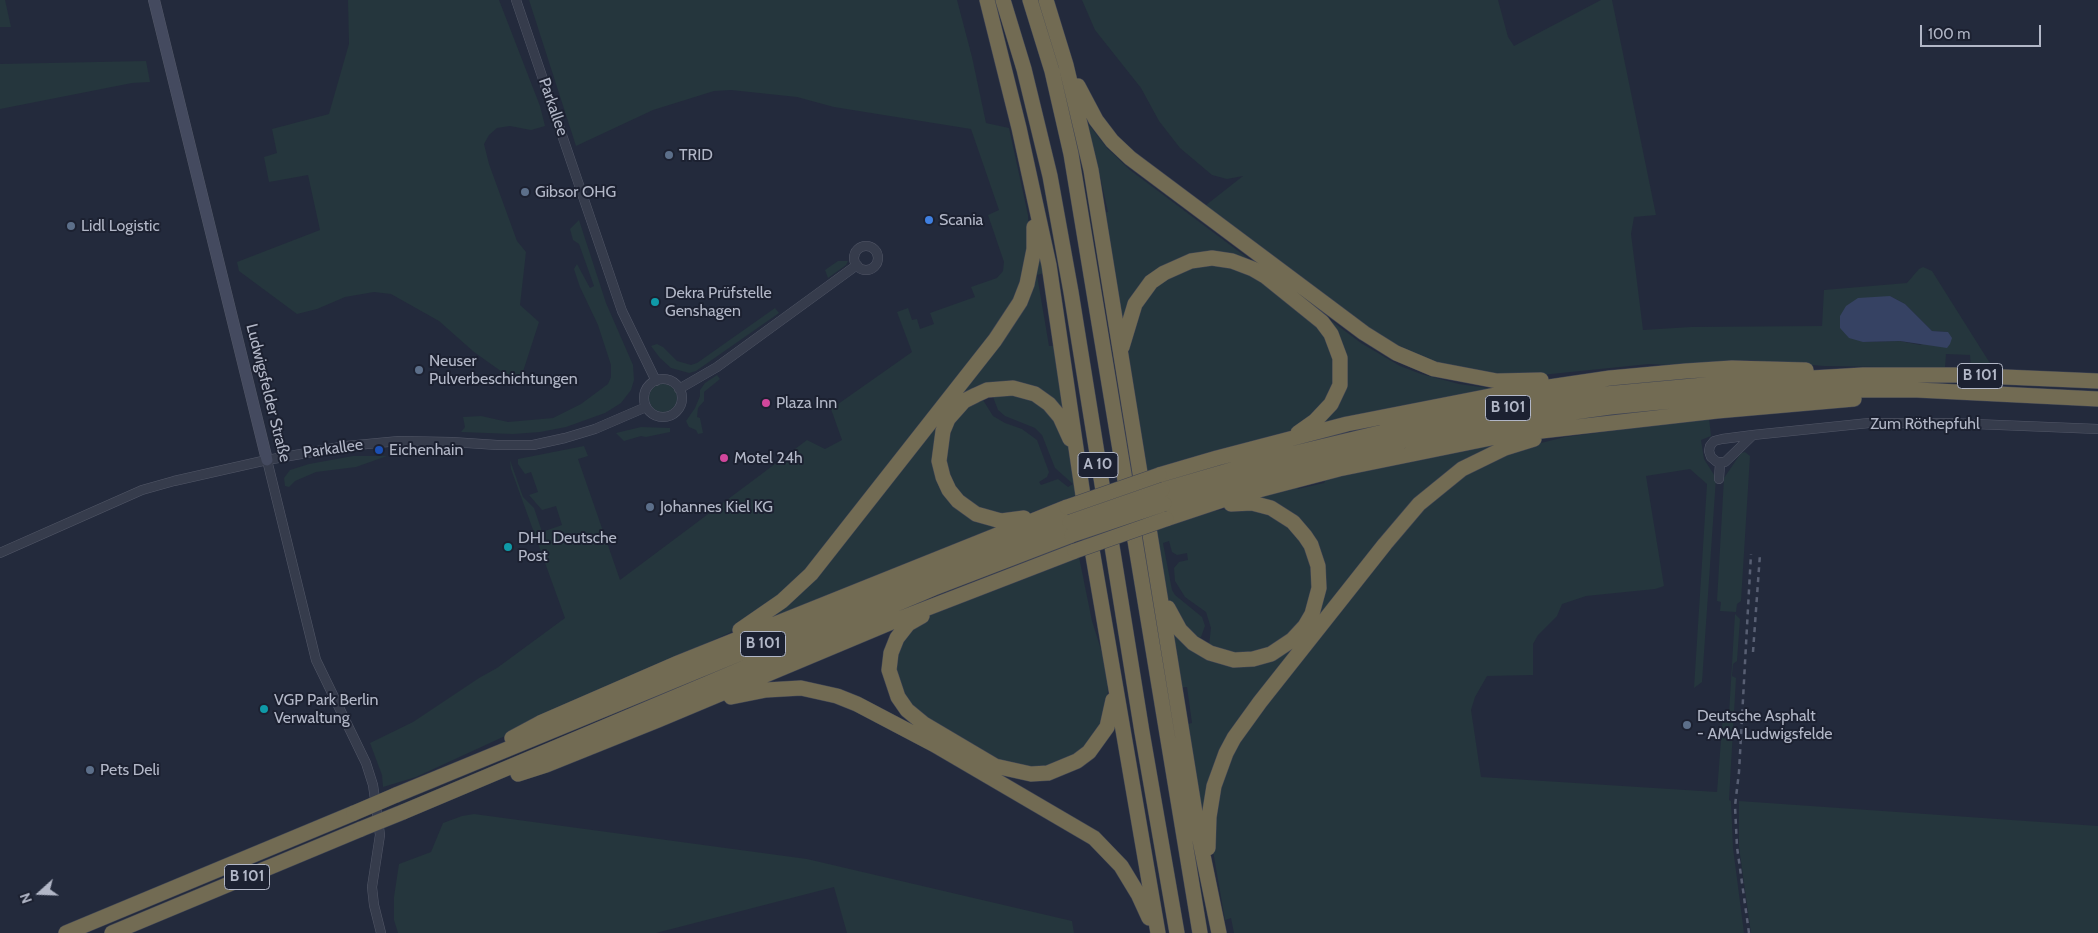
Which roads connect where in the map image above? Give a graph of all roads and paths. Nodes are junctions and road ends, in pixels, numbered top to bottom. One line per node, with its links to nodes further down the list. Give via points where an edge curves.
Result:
1 (154, 0): 25 (street, Ludwigsfelder Straße)
2 (516, 0): 13 (street, Parkallee, via 622,311)
3 (987, 0): 8 (highway)
4 (1003, 0): 47 (highway, A 10, via 1050,176)
5 (1030, 0): 48 (highway, A 10, via 1052,71 1071,154)
6 (1046, 0): 7 (highway)
7 (1060, 46): 10 (highway, via 1091,170); 12 (highway, via 1096,120 1130,158 1336,314 1396,353 1434,369 1494,381)
8 (1032, 185): 30 (highway, via 1049,266); 36 (highway, via 1034,249 1031,270 1024,293 1009,321 826,555 786,598 739,631)
9 (857, 265): 15 (street, via 717,366)
10 (1121, 350): 22 (highway, via 1135,304 1151,282 1164,273 1191,261 1212,258 1232,261 1265,276 1310,311 1331,334 1340,358 1341,373 1336,395 1326,410); 33 (highway)
11 (1863, 375): 12 (highway, B 101, via 1798,369 1732,368); 14 (highway, B 101); 28 (highway, B 101, via 1726,382 1505,408 1331,443 1262,461)
12 (1610, 378): 22 (highway, B 101, via 1486,397 1346,424)
13 (656, 381): 15 (street, via 669,380); 18 (street, via 646,389)
14 (2098, 381)
15 (679, 388): 18 (street, via 682,400 672,415 660,417)
16 (1978, 392): 17 (highway, B 101); 19 (highway, B 101, via 1861,398); 28 (highway, B 101, via 1844,390 1723,396 1610,407 1402,441)
17 (2098, 399)
18 (646, 407): 25 (street, Parkallee, via 595,429 533,445 399,441)
19 (1584, 427): 29 (highway, B 101, via 1506,435 1404,455 1280,484); 41 (highway, via 1505,448 1469,465 1419,504 1234,738 1210,803)
20 (2098, 429): 21 (street, Zum Röthepfuhl, via 1869,423)
21 (1752, 435): 23 (street, Zum Röthepfuhl); 24 (street)
22 (1292, 438): 32 (highway, B 101, bridge, via 1159,475)
23 (1728, 438): 24 (street, via 1737,442); 26 (street, Zum Röthepfuhl, via 1714,441 1709,448 1711,457)
24 (1735, 453): 26 (street)
25 (267, 460): 34 (street, Parkallee, via 142,490); 44 (street, Ludwigsfelder Straße, via 316,660 366,763 372,785 380,835 372,887)
26 (1720, 463): 27 (street, Zum Röthepfuhl)
27 (1719, 479)
28 (1163, 497): 32 (highway, B 101, bridge)
29 (1207, 506): 33 (highway, via 1244,502 1264,506 1285,516 1305,536 1316,560 1320,588 1312,614 1299,634 1279,650 1253,659 1234,660 1210,653 1193,643 1168,611); 35 (highway, B 101, bridge)
30 (1085, 509): 31 (highway, via 1071,443 1060,417 1049,404 1035,394 1013,388 976,395 956,410 943,431 939,460 942,477 958,501 976,514 1004,521); 37 (highway)
31 (1049, 514): 32 (highway, B 101); 36 (highway, B 101)
32 (1070, 521): 39 (highway, B 101); 40 (highway, B 101, via 934,588)
33 (1150, 531): 41 (highway)
34 (0, 553)
35 (957, 596): 37 (highway, via 908,624 897,638 889,670 892,683 908,710 924,724 995,766 1031,774 1048,772 1077,761 1089,752 1107,727 1111,714); 38 (highway, B 101)
36 (678, 663): 39 (highway, B 101, via 540,723)
37 (1111, 664): 46 (highway)
38 (658, 720): 40 (highway, B 101, via 546,765); 45 (highway, via 744,693 785,688 815,691 857,704 935,745 1094,838 1131,881)
39 (458, 769): 42 (highway, B 101, bridge)
40 (468, 786): 43 (highway, B 101, bridge)
41 (1207, 879): 49 (highway)
42 (66, 933)
43 (112, 933)
44 (381, 933)
45 (1154, 933)
46 (1158, 933)
47 (1177, 933)
48 (1200, 933)
49 (1219, 933)

